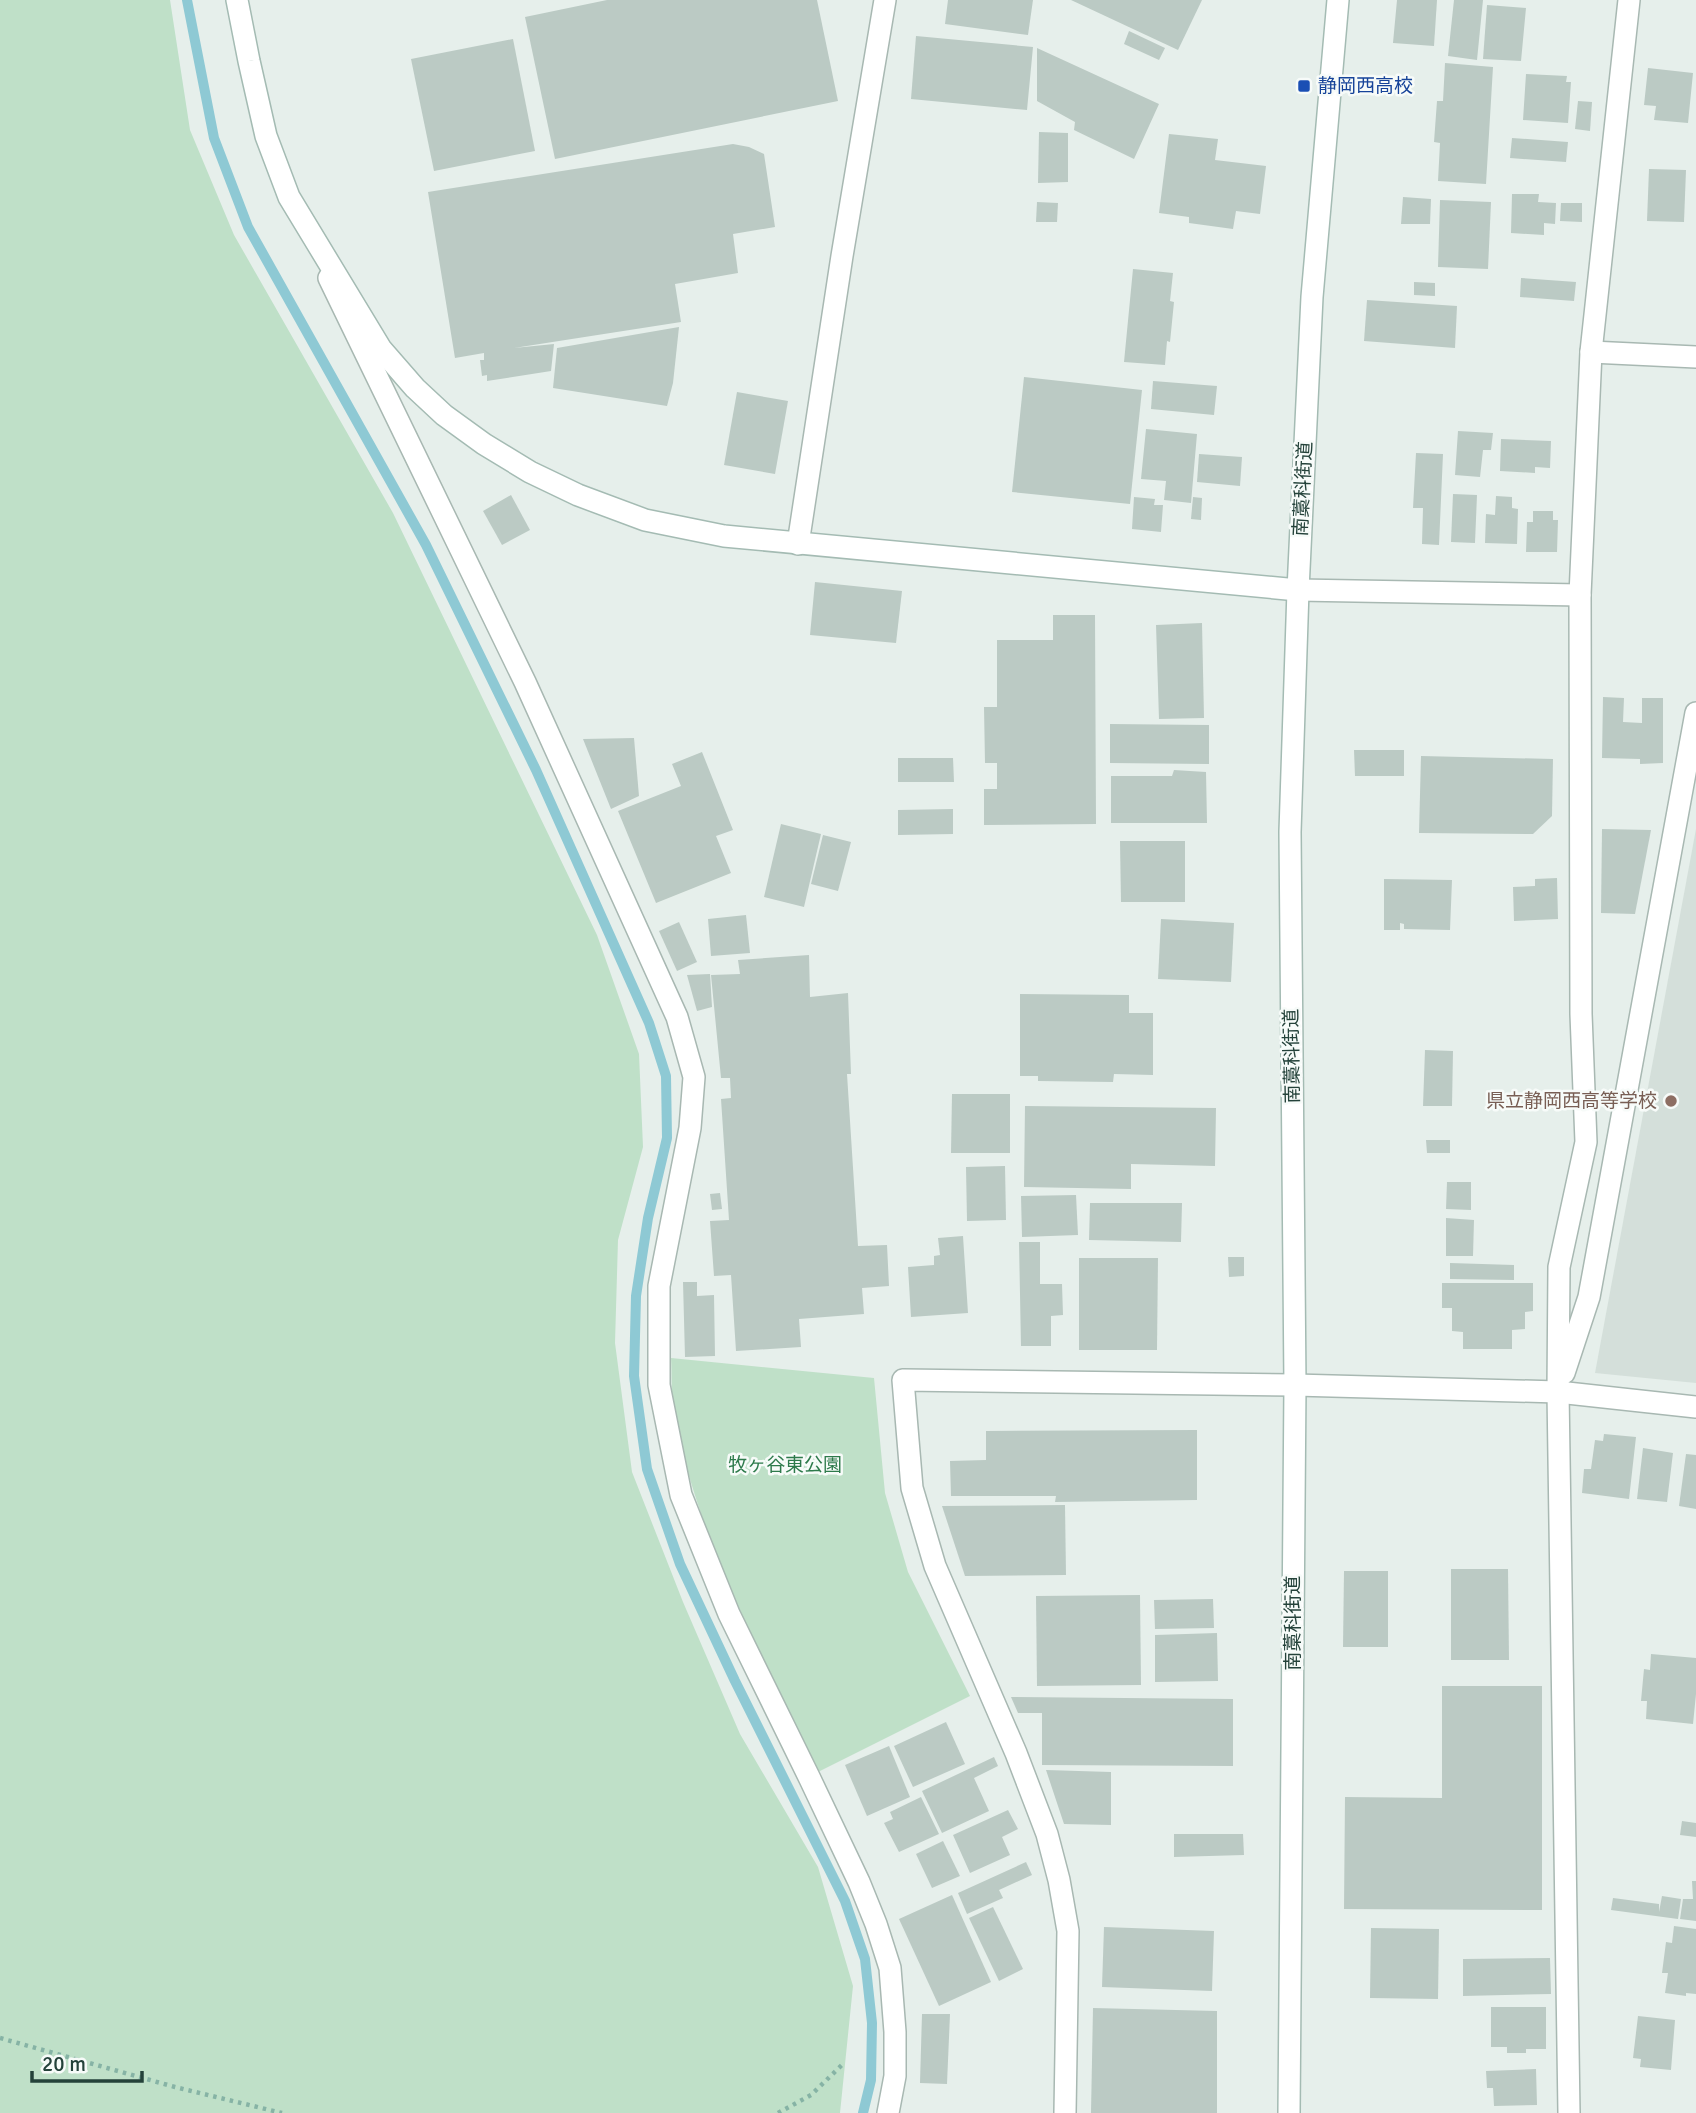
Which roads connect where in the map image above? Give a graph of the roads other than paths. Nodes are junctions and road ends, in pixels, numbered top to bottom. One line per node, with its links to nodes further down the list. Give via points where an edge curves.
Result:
1 (237, 0): 5 (street, via 266,136)
2 (885, 0): 8 (street)
3 (1338, 0): 9 (street, 南藁科街道, via 1312,297)
4 (1629, 0): 6 (street)
5 (289, 197): 8 (street, via 381,349 444,415 484,444 566,489 645,520 724,536); 15 (street, via 525,681 677,1017 694,1077 690,1128 659,1286 659,1385 681,1495 700,1543 729,1614 859,1882 890,1968 895,2032)
6 (1591, 352): 7 (street); 10 (street)
7 (1696, 357)
8 (798, 544): 9 (street)
9 (1298, 590): 10 (street); 12 (street, 南藁科街道, via 1290,832)
10 (1580, 595): 13 (street, via 1586,1142 1559,1268)
11 (1696, 713): 13 (street, via 1589,1297)
12 (1295, 1385): 13 (street); 16 (street, via 903,1380 912,1488 935,1566 1016,1753 1048,1835 1059,1880 1068,1931); 17 (street, 南藁科街道)
13 (1558, 1392): 14 (street); 18 (street)
14 (1696, 1408)
15 (888, 2113)
16 (1065, 2113)
17 (1289, 2113)
18 (1569, 2113)

